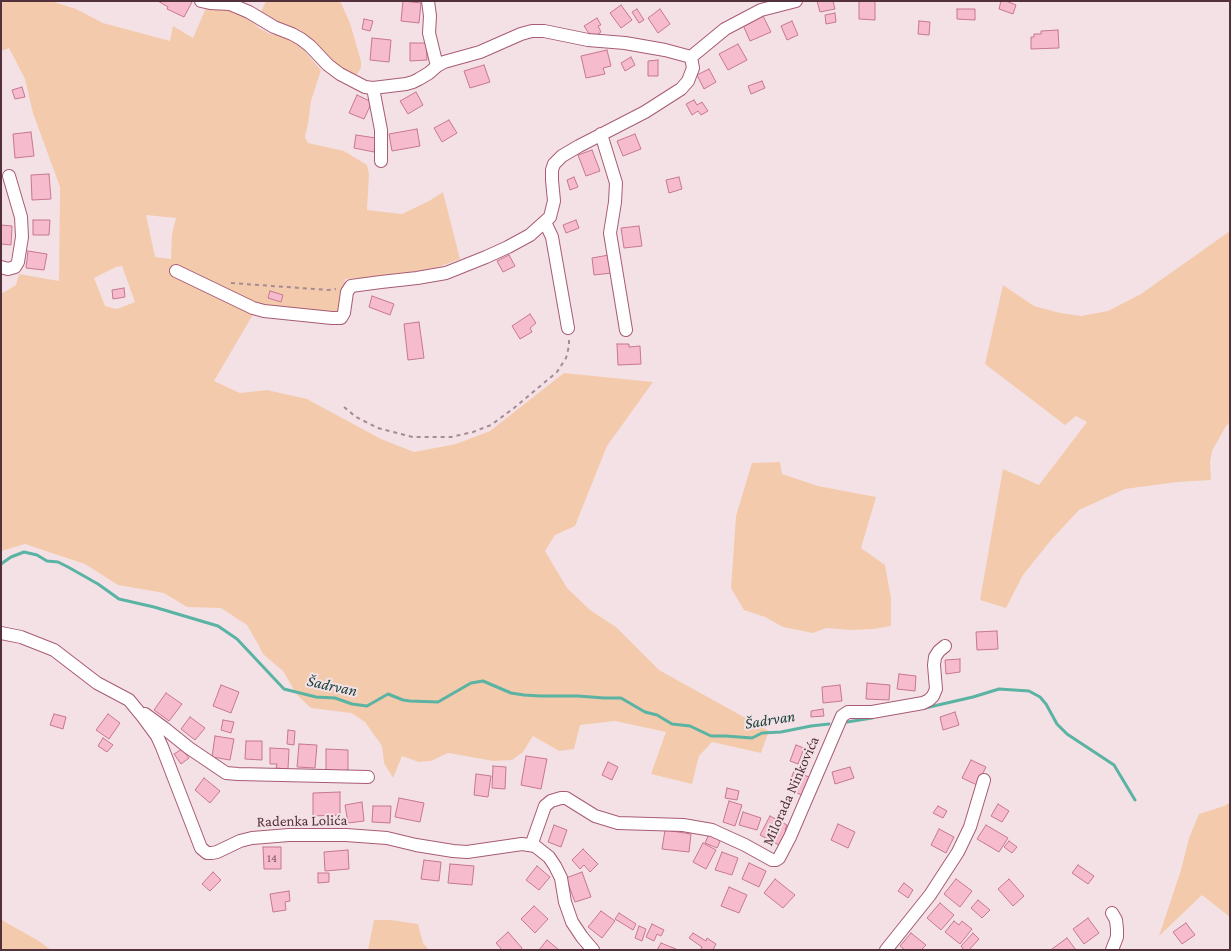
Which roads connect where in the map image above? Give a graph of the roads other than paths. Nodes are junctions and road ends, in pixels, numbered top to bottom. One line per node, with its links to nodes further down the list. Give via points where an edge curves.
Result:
1 (202, 1): 6 (street, via 230,4 249,12 301,39 340,74)
2 (428, 1): 5 (street, via 429,33)
3 (796, 1): 4 (street, via 761,10 725,29)
4 (691, 57): 5 (street, via 633,44 532,31); 7 (street, via 693,68 681,88 645,112)
5 (437, 66): 6 (street, via 413,82)
6 (373, 88): 8 (street, via 381,130)
7 (601, 134): 10 (street, via 554,164 554,201 550,217); 14 (street, via 616,183 610,233)
8 (381, 162)
9 (9, 176): 11 (street, via 21,217 22,237 15,267)
10 (545, 222): 12 (street, via 508,247 446,273 351,286 341,318 253,308); 13 (street, via 552,237)
11 (1, 267)
12 (176, 271)
13 (568, 328)
14 (626, 330)
15 (1, 633): 17 (street, Radenka Lolića, via 21,636 54,650 98,683 129,700)
16 (945, 646): 20 (street, Milorada Ninkovića, via 935,657 936,689 929,700 872,712 848,712 842,716 790,837 776,860 712,830 682,825 618,823 595,816 566,798 551,801 545,806)
17 (135, 708): 18 (street, via 226,773); 20 (street, Radenka Lolića, via 157,736 202,848 207,853 252,838 289,835 387,838 467,852)
18 (368, 777)
19 (984, 780): 23 (street, via 970,827 958,852 930,896)
20 (529, 845): 22 (street, via 543,851 556,866 572,922)
21 (1112, 912): 24 (street, via 1117,937)
22 (593, 950)
23 (886, 950)
24 (1112, 950)

